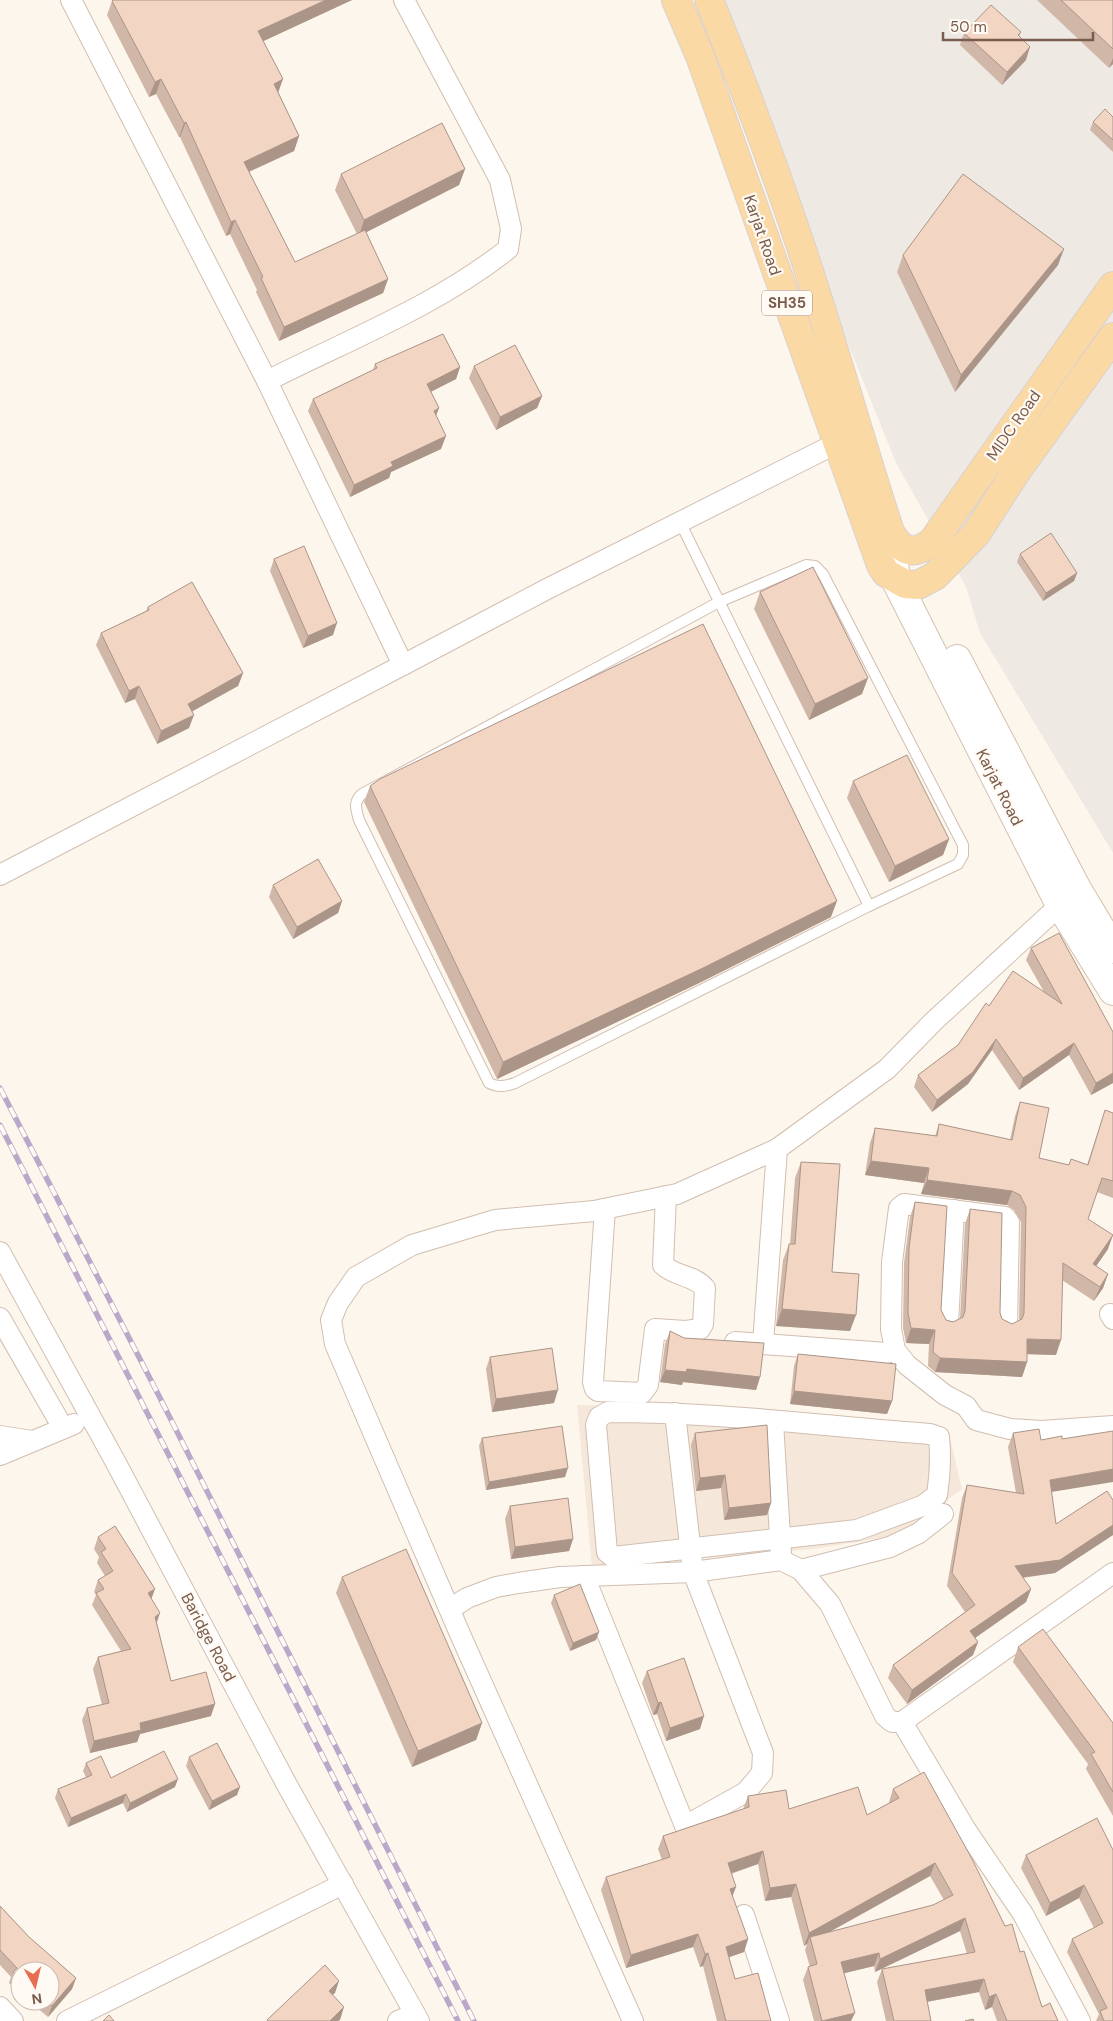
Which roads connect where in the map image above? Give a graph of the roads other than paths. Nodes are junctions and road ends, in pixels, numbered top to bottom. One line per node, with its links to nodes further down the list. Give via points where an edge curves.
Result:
1 (71, 0): 7 (street)
2 (404, 0): 7 (street, via 500,180 511,229 508,249 487,266 407,313)
3 (676, 0): 8 (main road, Karjat Road / SH35)
4 (709, 0): 8 (main road, Karjat Road / SH35, via 798,238)
5 (1113, 286): 10 (main road, MIDC Road, via 933,541 919,549)
6 (1113, 338): 11 (main road, MIDC Road, via 1016,472 976,534 935,576)
7 (267, 381): 13 (street)
8 (847, 438): 9 (street); 10 (main road, Karjat Road / SH35, via 890,532); 11 (main road, Karjat Road / SH35, via 881,566)
9 (680, 522): 12 (lane); 13 (street)
10 (902, 547): 11 (main road, Karjat Road)
11 (907, 582): 15 (main road, Karjat Road)
12 (719, 602): 16 (lane); 16 (lane, via 806,565 815,566 823,574 963,844 963,855 958,864); 16 (lane, via 362,794 356,807 359,820 489,1082 494,1086 524,1079)
13 (403, 665): 14 (street)
14 (0, 875)
15 (1069, 897): 17 (main road, Karjat Road); 18 (main road, Karjat Road); 19 (street, via 934,1021 887,1069)
16 (869, 906)
17 (1113, 949)
18 (1113, 991)
19 (777, 1149): 20 (street); 28 (street)
20 (666, 1196): 21 (street); 27 (street, via 663,1265 678,1275 699,1280 705,1288 703,1324 700,1329 686,1331 655,1329)
21 (605, 1209): 27 (street, via 595,1389 642,1393 646,1390); 46 (street, via 495,1220 412,1245 356,1277 330,1320 335,1344)
22 (954, 1210): 25 (street); 26 (street, via 1005,1217 1009,1222); 33 (street, via 904,1204 899,1208 892,1262 891,1329 895,1350 907,1365 945,1395 966,1406 976,1420 1010,1429 1041,1431)
23 (0, 1252): 31 (street, Baridge Road)
24 (0, 1318): 34 (street)
25 (948, 1325)
26 (1007, 1327)
27 (654, 1336): 28 (street)
28 (763, 1344): 29 (street)
29 (887, 1353)
30 (675, 1412): 32 (street); 40 (street); 40 (street, via 608,1412 599,1417 596,1425 607,1552 613,1557)
31 (91, 1416): 34 (street); 48 (street, Baridge Road)
32 (773, 1422): 39 (street); 39 (street, via 930,1434 938,1437 941,1468 937,1495 922,1506 857,1530)
33 (1113, 1426)
34 (63, 1428): 36 (street)
35 (0, 1436): 36 (street)
36 (32, 1441): 37 (street)
37 (0, 1455)
38 (943, 1514): 42 (street, via 919,1533 890,1547)
39 (780, 1540): 40 (street); 41 (street)
40 (689, 1549): 43 (street)
41 (782, 1560): 42 (street); 43 (street)
42 (801, 1570): 47 (street, via 830,1604 885,1716 892,1722)
43 (693, 1572): 45 (street); 45 (street, via 763,1753 762,1773 746,1792 685,1826)
44 (1113, 1573): 47 (street)
45 (584, 1576): 46 (street, via 496,1587 467,1598)
46 (450, 1609): 54 (street)
47 (902, 1722): 56 (street, via 966,1830 1024,1914)
48 (343, 1884): 51 (street, Baridge Road); 53 (street)
49 (744, 1916): 55 (street)
50 (0, 2007): 52 (street)
51 (411, 2019)
52 (13, 2021)
53 (66, 2021)
54 (633, 2021)
55 (779, 2021)
56 (1080, 2021)

